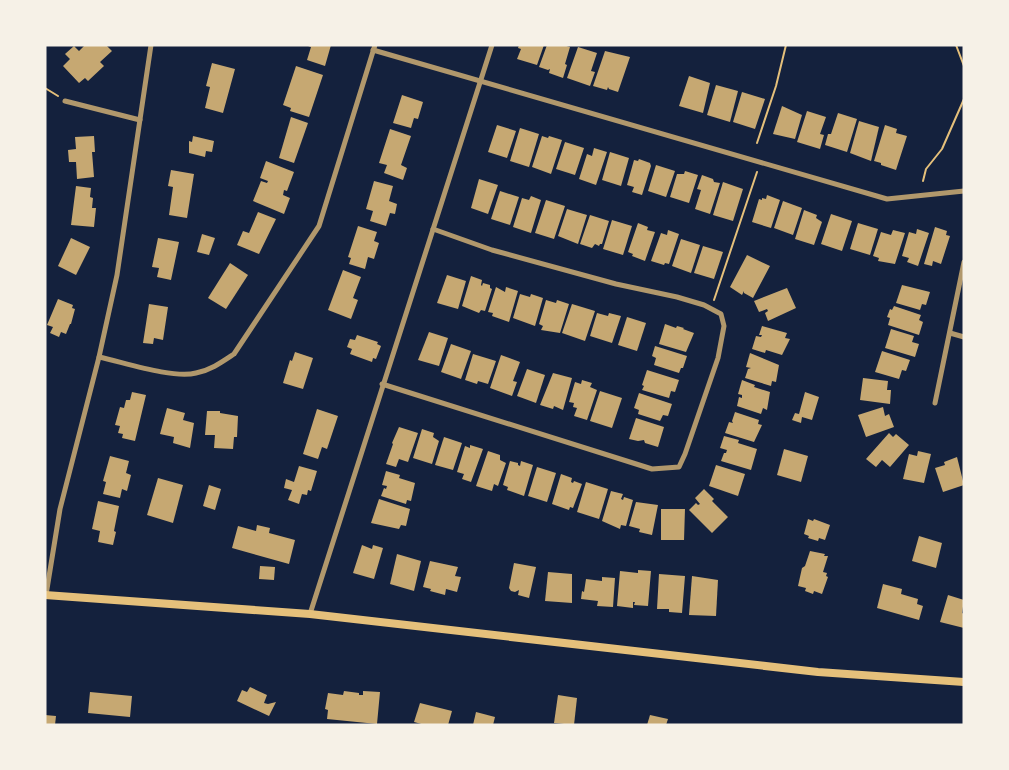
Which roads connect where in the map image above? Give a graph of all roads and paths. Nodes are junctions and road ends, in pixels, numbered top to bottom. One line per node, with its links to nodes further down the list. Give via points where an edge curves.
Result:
1 (151, 45): 11 (street)
2 (492, 45): 7 (street)
3 (786, 45): 12 (path)
4 (956, 45): 6 (path)
5 (374, 47): 7 (street); 21 (street, via 319,225 234,354 213,368 194,374 169,373)
6 (964, 66)
7 (481, 81): 15 (street, via 887,199); 16 (street)
8 (45, 88): 10 (path)
9 (964, 99): 14 (path)
10 (65, 101): 11 (street)
11 (140, 120): 21 (street, via 117,274)
12 (757, 143)
13 (757, 169): 18 (path)
14 (923, 181)
15 (964, 191)
16 (433, 229): 22 (street); 22 (street, via 492,250 704,305 721,314 724,326 718,358 685,454 679,467 669,469 652,469)
17 (964, 262): 19 (street)
18 (714, 301)
19 (950, 333): 20 (street); 23 (street)
20 (964, 337)
21 (99, 357): 24 (street, via 60,509)
22 (382, 384): 25 (street)
23 (935, 403)
24 (46, 595): 25 (main road)
25 (310, 614): 26 (main road, via 818,672)
26 (964, 682)

